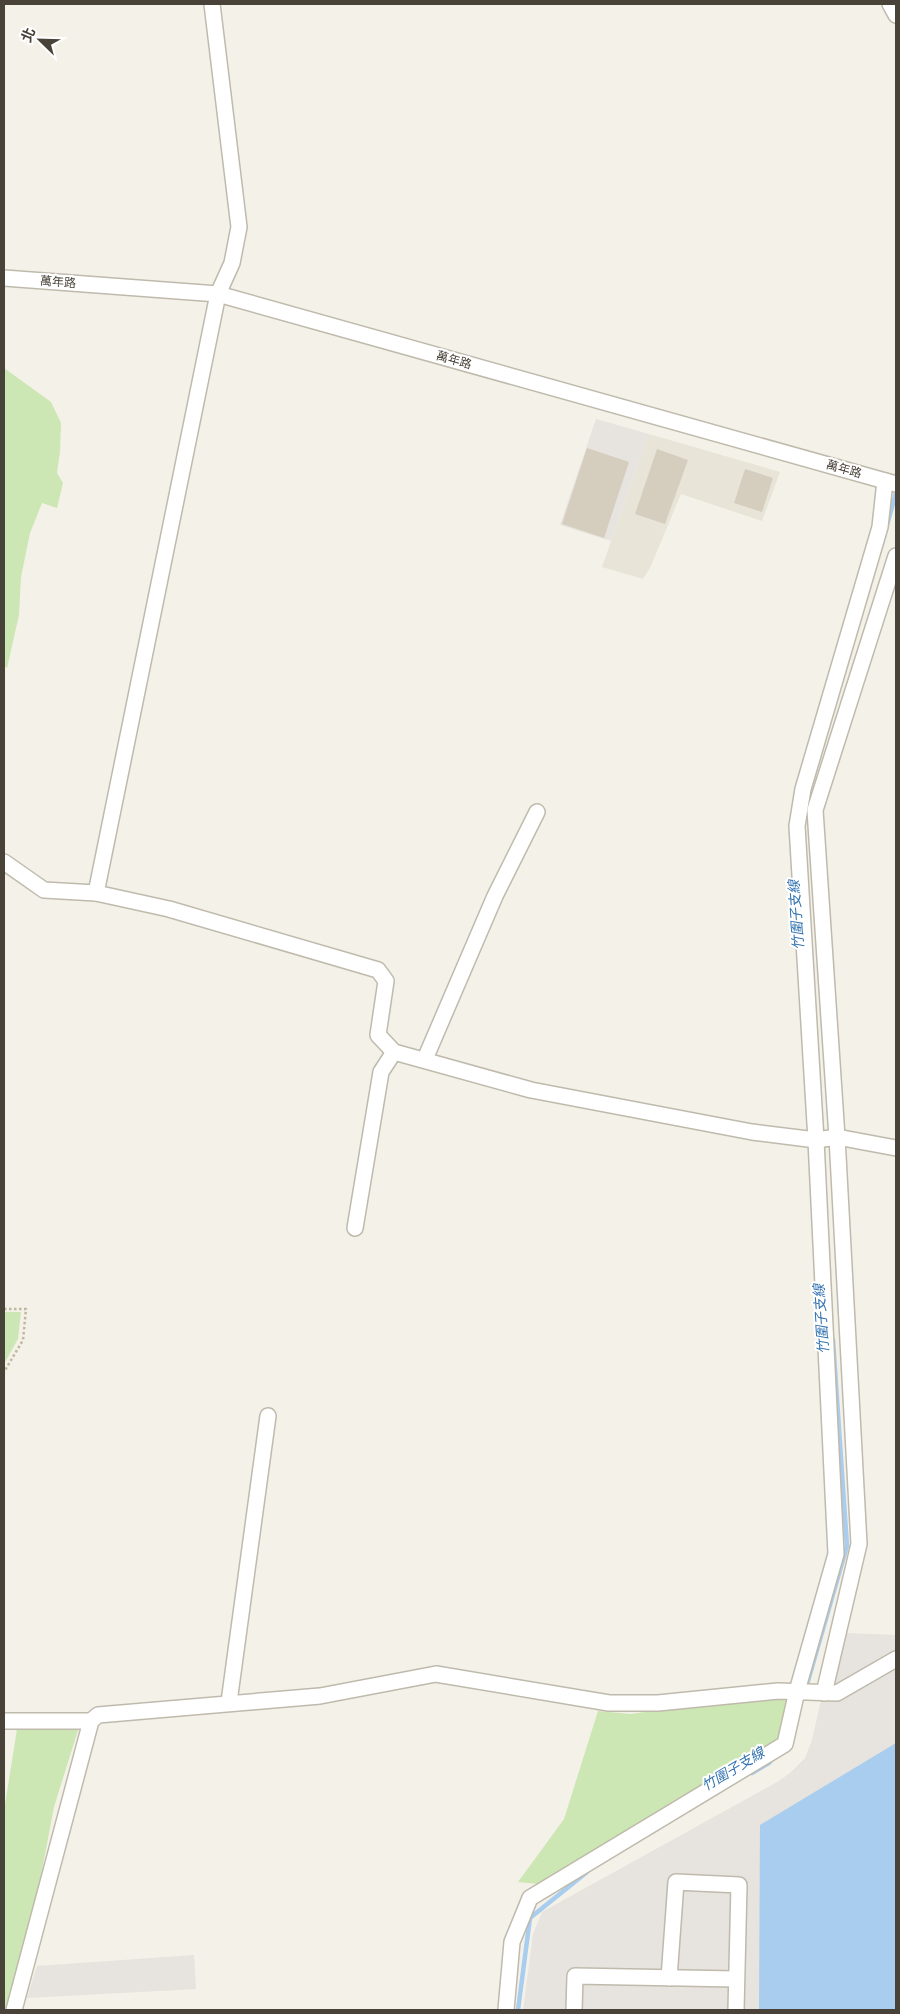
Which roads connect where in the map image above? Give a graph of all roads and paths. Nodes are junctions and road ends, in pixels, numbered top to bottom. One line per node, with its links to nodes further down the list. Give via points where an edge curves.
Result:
1 (212, 4): 5 (street, via 239,227 232,263)
2 (890, 4): 3 (street)
3 (896, 15)
4 (4, 278): 5 (street, 萬年路)
5 (218, 294): 6 (street, 萬年路); 10 (street)
6 (890, 482): 14 (street, via 880,527 803,789 797,826)
7 (896, 556): 13 (street, via 815,810)
8 (537, 812): 12 (street, via 495,896)
9 (4, 862): 10 (street, via 44,890)
10 (96, 893): 11 (street, via 169,909 378,970 386,981 378,1035)
11 (394, 1052): 12 (street); 16 (street, via 381,1072)
12 (425, 1059): 14 (street, via 531,1090 752,1132)
13 (837, 1137): 14 (street); 15 (street); 22 (street, via 859,1544)
14 (816, 1140): 21 (street, via 836,1554)
15 (896, 1148)
16 (355, 1228)
17 (4, 1309): 18 (path, via 26,1309 23,1340)
18 (4, 1372)
19 (268, 1416): 23 (street)
20 (896, 1659): 22 (street, via 837,1693)
21 (797, 1691): 22 (street); 23 (street, via 609,1703 436,1674 320,1696); 29 (street, via 785,1744 530,1898 512,1942)
22 (824, 1693)
23 (229, 1702): 25 (street, via 98,1714)
24 (4, 1721): 25 (street)
25 (91, 1721): 28 (street)
26 (669, 1978): 27 (street); 27 (street, via 676,1882 739,1885); 30 (street, via 575,1976)
27 (736, 1979): 31 (street)
28 (14, 2010)
29 (506, 2010)
30 (574, 2010)
31 (736, 2010)

